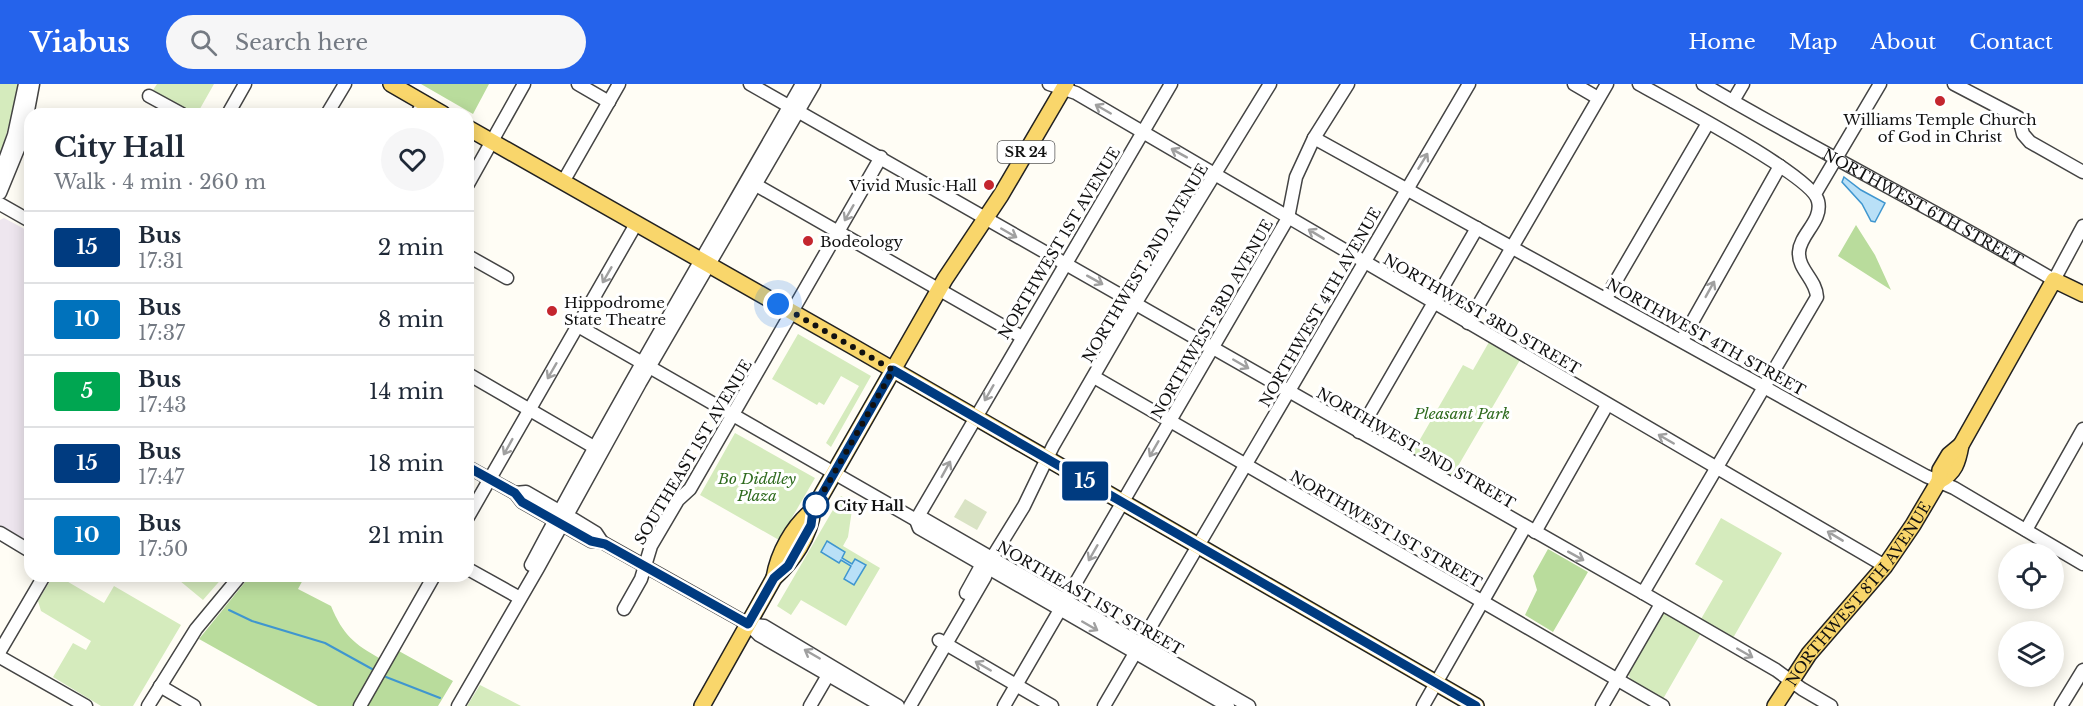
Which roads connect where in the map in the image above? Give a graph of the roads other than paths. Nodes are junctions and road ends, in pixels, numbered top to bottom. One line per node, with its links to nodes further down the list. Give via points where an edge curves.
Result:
1 (25, 84): 28 (street)
2 (33, 84): 29 (street)
3 (245, 84): 31 (street)
4 (345, 84): 32 (street)
5 (391, 84): 33 (main road)
6 (524, 84): 40 (street)
7 (578, 84): 27 (street)
8 (619, 84): 27 (street)
9 (750, 84): 34 (street, NORTHWEST 2ND STREET)
10 (802, 84): 34 (street)
11 (814, 84): 34 (street)
12 (1171, 84): 38 (street, NORTHWEST 1ST AVENUE)
13 (1270, 84): 47 (street, NORTHWEST 2ND AVENUE)
14 (1348, 84): 39 (street, NORTHWEST 3RD AVENUE)
15 (1469, 84): 50 (street, NORTHWEST 4TH AVENUE, one-way to 15)
16 (1574, 84): 25 (street)
17 (1607, 84): 25 (street)
18 (1639, 84): 35 (street)
19 (1703, 84): 26 (street, NORTHWEST 6TH STREET)
20 (1743, 84): 26 (street)
21 (1880, 84): 42 (street)
22 (1954, 84): 44 (street, via 2019,118 2031,142)
23 (1059, 86): 38 (street, NORTHWEST 3RD STREET, one-way to 23); 56 (main road, SR 24)
24 (149, 96): 30 (street)
25 (1598, 98): 61 (street)
26 (1733, 101): 42 (street, NORTHWEST 6TH STREET)
27 (609, 102): 48 (street)
28 (24, 108)
29 (28, 108)
30 (171, 108)
31 (231, 108)
32 (331, 108)
33 (420, 108)
34 (794, 109): 41 (street, NORTHWEST 2ND STREET); 49 (street); 64 (street)
35 (1708, 123): 43 (street); 70 (street)
36 (24, 127): 45 (street); 51 (street)
37 (474, 132): 40 (main road)
38 (1142, 132): 47 (street, NORTHWEST 3RD STREET, one-way to 38); 65 (street, NORTHWEST 1ST AVENUE)
39 (1314, 138): 50 (street, NORTHWEST 4TH STREET); 55 (street, NORTHWEST 3RD AVENUE, via 1296,177)
40 (492, 142): 46 (street); 48 (main road)
41 (881, 157): 56 (street, NORTHWEST 2ND STREET); 60 (street, SOUTHEAST 1ST AVENUE, one-way to 60)
42 (1836, 159): 52 (street); 67 (street, NORTHWEST 6TH STREET)
43 (1780, 166): 52 (street); 77 (street, one-way to 43)
44 (2083, 172)
45 (0, 174)
46 (474, 174)
47 (1216, 174): 55 (street, NORTHWEST 3RD STREET); 71 (street, NORTHWEST 2ND AVENUE)
48 (563, 182): 57 (main road)
49 (756, 185): 60 (street); 64 (street)
50 (1406, 189): 59 (street, NORTHWEST 4TH STREET); 63 (street, NORTHWEST 4TH AVENUE)
51 (0, 193)
52 (1815, 194): 83 (street, via 1819,210 1799,250 1800,261 1816,286 1817,297)
53 (0, 204): 54 (street)
54 (24, 218)
55 (1288, 218): 63 (street, NORTHWEST 3RD STREET, one-way to 55); 78 (street, NORTHWEST 3RD AVENUE)
56 (985, 219): 65 (street, NORTHWEST 2ND STREET, one-way to 65); 68 (main road, SR 24)
57 (636, 224): 64 (main road); 75 (street, one-way to 75)
58 (2083, 226): 67 (street, NORTHWEST 8TH AVENUE)
59 (1477, 228): 61 (street, NORTHWEST 4TH STREET); 72 (street)
60 (838, 232): 68 (street); 73 (street, SOUTHEAST 1ST AVENUE)
61 (1511, 248): 70 (street, NORTHWEST 4TH STREET); 74 (street)
62 (474, 259): 66 (street)
63 (1364, 262): 72 (street, NORTHWEST 3RD STREET); 84 (street, NORTHWEST 4TH AVENUE)
64 (706, 264): 73 (main road); 79 (street)
65 (1064, 265): 71 (street, NORTHWEST 2ND STREET, one-way to 71); 76 (street, NORTHWEST 1ST AVENUE)
66 (507, 278)
67 (2054, 280): 69 (main road, NORTHWEST 6TH STREET); 99 (main road, NORTHWEST 8TH AVENUE, via 1961,445 1958,462 1950,475)
68 (939, 289): 76 (street); 80 (main road, SR 24)
69 (2083, 294)
70 (1606, 298): 77 (street, NORTHWEST 4TH STREET)
71 (1136, 303): 78 (street, NORTHWEST 2ND STREET); 82 (street, NORTHWEST 2ND AVENUE)
72 (1433, 303): 74 (street, NORTHWEST 3RD STREET); 91 (street)
73 (792, 312): 80 (main road); 87 (street, SOUTHEAST 1ST AVENUE)
74 (1467, 323): 85 (street, NORTHWEST 3RD STREET)
75 (578, 326): 79 (street, NORTHEAST 1ST STREET); 86 (street, one-way to 86)
76 (1022, 337): 88 (street, NORTHWEST 1ST AVENUE, one-way to 88)
77 (1682, 340): 83 (street, NORTHWEST 4TH STREET)
78 (1213, 348): 84 (street, NORTHWEST 2ND STREET, one-way to 84); 89 (street, NORTHWEST 3RD AVENUE)
79 (646, 365): 87 (street, NORTHEAST 1ST STREET); 92 (street)
80 (893, 370): 88 (main road); 97 (main road)
81 (474, 377): 86 (street)
82 (1094, 377): 89 (street, NORTHWEST 1ST STREET); 93 (street, NORTHWEST 2ND AVENUE)
83 (1766, 387): 95 (street); 99 (street, NORTHWEST 4TH STREET)
84 (1288, 391): 91 (street, NORTHWEST 2ND STREET); 94 (street, NORTHWEST 4TH AVENUE)
85 (1607, 405): 95 (street, NORTHWEST 3RD STREET, one-way to 85); 104 (street)
86 (530, 410): 92 (street); 98 (street, one-way to 98)
87 (733, 414): 97 (street, NORTHEAST 1ST STREET); 111 (street, SOUTHEAST 1ST AVENUE, via 690,489 678,500 657,535)
88 (975, 418): 93 (main road); 103 (street, NORTHWEST 1ST AVENUE, one-way to 88)
89 (1170, 421): 94 (street, NORTHWEST 1ST STREET); 100 (street, NORTHWEST 3RD AVENUE, one-way to 100)
90 (2083, 429): 105 (street)
91 (1359, 432): 104 (street, NORTHWEST 2ND STREET)
92 (598, 450): 102 (street)
93 (1047, 459): 100 (main road); 109 (street, NORTHWEST 2ND AVENUE)
94 (1244, 465): 107 (street, NORTHWEST 4TH AVENUE); 119 (street, NORTHWEST 1ST STREET)
95 (1717, 468): 112 (street, NORTHWEST 3RD STREET, one-way to 95); 117 (street)
96 (474, 470): 98 (street)
97 (835, 473): 103 (street, NORTHEAST 1ST STREET); 123 (main road, via 777,561 774,578)
98 (490, 479): 101 (street); 102 (street, via 515,493 522,502)
99 (1939, 481): 105 (street, NORTHWEST 4TH STREET); 112 (main road, NORTHWEST 8TH AVENUE)
100 (1122, 502): 107 (main road); 121 (street, NORTHWEST 3RD AVENUE, one-way to 121)
101 (474, 507)
102 (561, 518): 111 (street, via 591,541 602,542); 118 (street)
103 (916, 520): 109 (street, NORTHEAST 1ST STREET, via 919,528)
104 (1530, 530): 117 (street, NORTHWEST 2ND STREET, one-way to 117); 119 (street)
105 (2026, 530): 110 (street, NORTHWEST 4TH STREET)
106 (0, 533): 108 (street)
107 (1197, 545): 125 (street, NORTHWEST 4TH AVENUE); 133 (main road)
108 (24, 547)
109 (988, 564): 121 (street, NORTHEAST 1ST STREET); 124 (street, NORTHWEST 2ND AVENUE)
110 (2083, 564)
111 (644, 566): 122 (street, SOUTHEAST 1ST AVENUE); 123 (street)
112 (1885, 566): 132 (main road, NORTHWEST 8TH AVENUE, via 1809,654)
113 (474, 571): 118 (street)
114 (40, 582): 126 (street)
115 (235, 582): 135 (street, via 196,629)
116 (431, 582): 141 (street)
117 (1643, 593): 120 (street, NORTHWEST 2ND STREET)
118 (517, 596): 128 (street)
119 (1482, 601): 131 (street, NORTHWEST 1ST STREET); 133 (street)
120 (1661, 604): 131 (street); 132 (street, NORTHWEST 2ND STREET, one-way to 132)
121 (1064, 605): 125 (street, NORTHEAST 1ST STREET); 134 (street, NORTHWEST 3RD AVENUE)
122 (624, 609)
123 (748, 624): 130 (street, via 759,635); 137 (main road)
124 (942, 642): 134 (street, one-way to 124); 146 (street); 147 (street)
125 (1138, 648): 136 (street, NORTHEAST 1ST STREET); 150 (street, NORTHWEST 4TH AVENUE)
126 (0, 651)
127 (0, 657): 138 (street)
128 (481, 659): 142 (street); 143 (street)
129 (2083, 670): 159 (street)
130 (830, 671): 144 (street); 145 (street); 146 (street)
131 (1617, 680): 155 (street); 156 (street, NORTHWEST 1ST STREET)
132 (1791, 681): 157 (main road, NORTHWEST 8TH AVENUE); 158 (street, NORTHWEST 2ND STREET)
133 (1436, 683): 153 (street); 154 (main road)
134 (1016, 685): 148 (street, NORTHWEST 3RD AVENUE); 149 (street)
135 (160, 686): 139 (street); 140 (street)
136 (1203, 686): 151 (street, NORTHEAST 1ST STREET); 152 (street, NORTHEAST 1ST STREET)
137 (703, 705)
138 (86, 706)
139 (148, 706)
140 (194, 706)
141 (360, 706)
142 (449, 706)
143 (458, 706)
144 (810, 706)
145 (882, 706)
146 (900, 706)
147 (910, 706)
148 (1004, 706)
149 (1052, 706)
150 (1104, 706)
151 (1228, 706)
152 (1249, 706)
153 (1423, 706)
154 (1476, 706)
155 (1602, 706)
156 (1663, 706)
157 (1775, 706)
158 (1831, 706)
159 (2061, 706)

